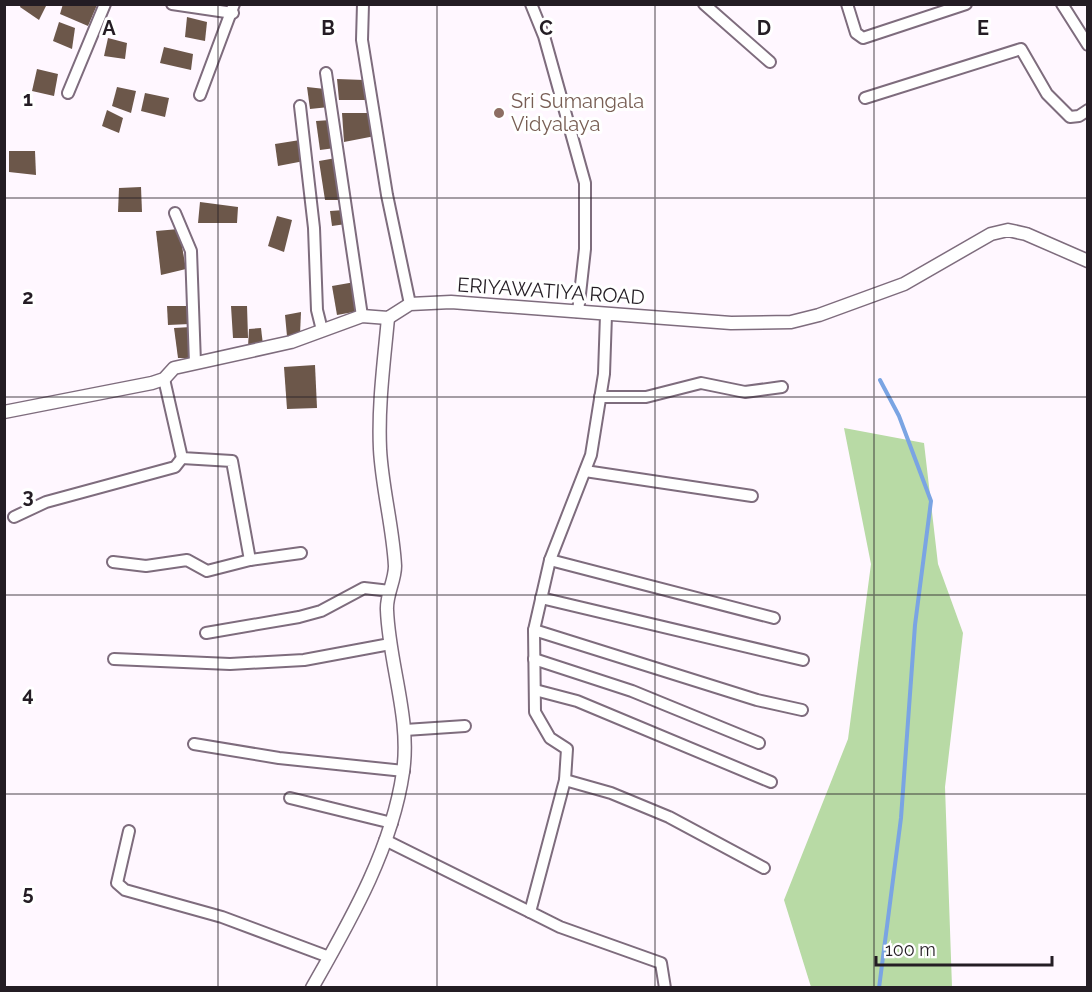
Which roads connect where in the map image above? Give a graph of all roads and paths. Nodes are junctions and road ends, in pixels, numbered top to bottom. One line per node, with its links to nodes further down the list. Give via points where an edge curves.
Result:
1 (105, 4): 13 (street)
2 (172, 4): 9 (street)
3 (363, 4): 20 (street, via 362,40 387,195)
4 (531, 4): 21 (street, via 544,36 585,183 585,249)
5 (704, 4): 11 (street)
6 (847, 4): 7 (street, via 856,33 863,38)
7 (966, 4)
8 (1062, 4): 10 (street)
9 (233, 9): 14 (street)
10 (1088, 45)
11 (770, 62)
12 (326, 73): 23 (street)
13 (68, 93)
14 (200, 96)
15 (865, 98): 17 (street, via 1021,49 1047,94 1070,117)
16 (300, 106): 25 (street, via 314,228 317,310)
17 (1088, 110)
18 (175, 213): 26 (street, via 191,251)
19 (1088, 261): 22 (street, ERIYAWATIYA ROAD, via 1008,230 991,234 904,284 791,322 731,323)
20 (410, 304): 21 (street, ERIYAWATIYA ROAD, via 451,302); 24 (street, ERIYAWATIYA ROAD)
21 (578, 312): 22 (street, ERIYAWATIYA ROAD)
22 (606, 315): 29 (street)
23 (362, 316): 24 (street); 25 (street)
24 (388, 318): 39 (street, via 380,433 395,569)
25 (322, 330): 26 (street, via 291,342)
26 (195, 363): 27 (street, via 174,368)
27 (164, 379): 30 (street); 31 (street)
28 (782, 387): 29 (street, via 745,392 701,382 646,397)
29 (600, 397): 32 (street)
30 (4, 412)
31 (182, 458): 34 (street, via 175,467 46,502); 36 (street, via 232,461)
32 (585, 471): 33 (street); 37 (street)
33 (752, 496)
34 (14, 517)
35 (301, 553): 36 (street)
36 (250, 560): 38 (street, via 207,571 187,560 146,566)
37 (550, 560): 40 (street); 41 (street)
38 (113, 562)
39 (390, 591): 43 (street, via 364,588 310,614); 44 (street, via 386,608)
40 (541, 598): 42 (street); 47 (street)
41 (774, 618)
42 (534, 630): 46 (street); 49 (street, via 757,700)
43 (206, 633)
44 (390, 645): 45 (street, via 304,660 230,664); 51 (street)
45 (114, 659)
46 (534, 659): 48 (street); 52 (street, via 632,691)
47 (803, 660)
48 (534, 690): 55 (street, via 536,712 550,738 567,748); 56 (street, via 577,701)
49 (802, 710)
50 (465, 726): 51 (street)
51 (405, 730): 54 (street)
52 (759, 743)
53 (194, 744): 54 (street, via 279,758)
54 (404, 771): 58 (street)
55 (565, 780): 61 (street, via 669,817); 62 (street)
56 (771, 782)
57 (290, 798): 58 (street)
58 (392, 823): 60 (street)
59 (129, 831): 63 (street, via 117,883 125,890 222,917)
60 (385, 840): 62 (street); 63 (street, via 360,900)
61 (764, 868)
62 (530, 912): 65 (street, via 560,927 661,963)
63 (329, 957): 64 (street)
64 (312, 987)
65 (665, 987)

